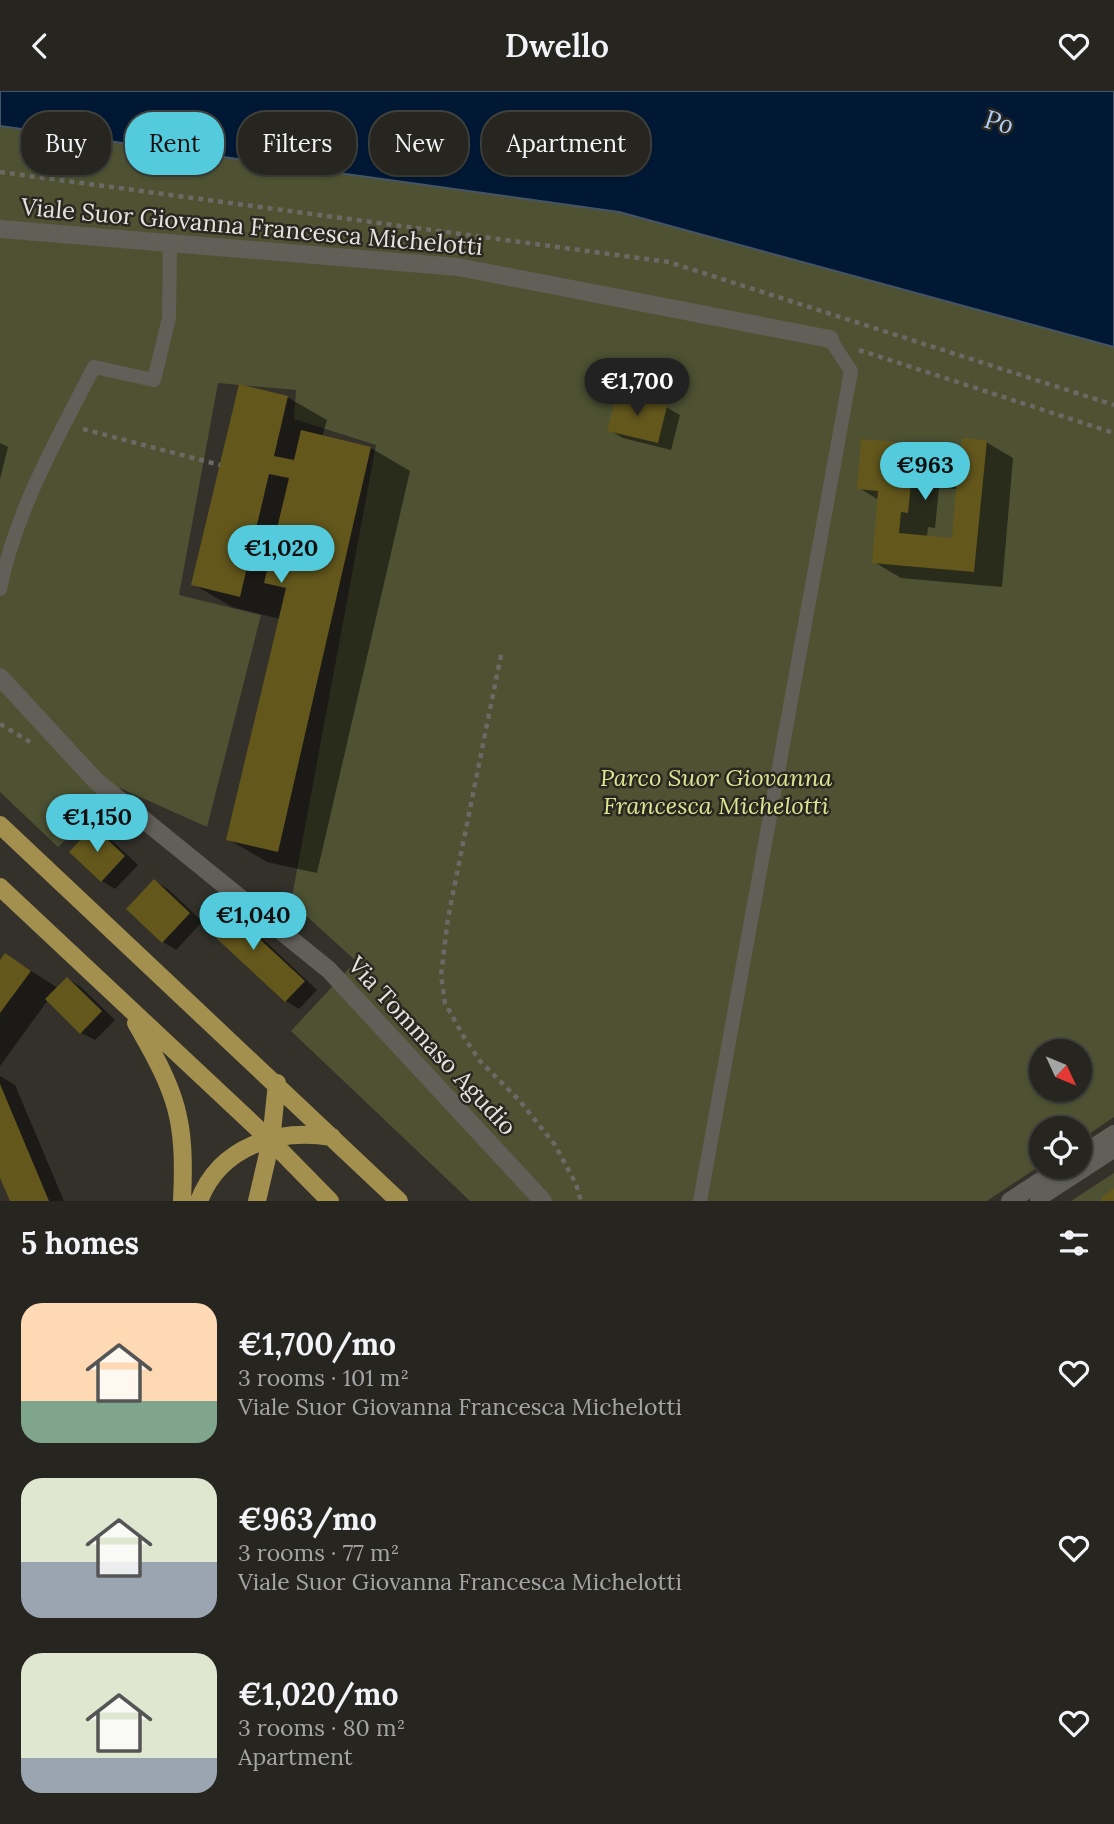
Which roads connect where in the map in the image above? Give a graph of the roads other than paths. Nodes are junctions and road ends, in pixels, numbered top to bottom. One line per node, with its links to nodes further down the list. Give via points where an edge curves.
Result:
1 (0, 229): 2 (street, Viale Suor Giovanna Francesca Michelotti)
2 (170, 244): 3 (street, Viale Suor Giovanna Francesca Michelotti, via 458,267); 4 (lane, via 169,318 154,380 94,367 36,478)
3 (830, 339): 22 (lane, via 851,372)
4 (0, 589)
5 (0, 677): 21 (street, Via Tommaso Agudio, via 96,781 329,970)
6 (0, 825): 9 (main road)
7 (0, 887): 8 (main road)
8 (126, 1005): 12 (main road); 16 (main road, via 169,1080 183,1128)
9 (277, 1083): 11 (main road); 12 (main road)
10 (1114, 1134): 13 (street)
11 (332, 1137): 12 (main road, via 301,1133); 20 (main road)
12 (271, 1141): 17 (main road, via 255,1143 232,1155 215,1171); 18 (main road); 19 (main road)
13 (1092, 1148)
14 (1114, 1150): 24 (lane)
15 (1044, 1179): 23 (street)
16 (182, 1201)
17 (199, 1201)
18 (257, 1201)
19 (330, 1201)
20 (399, 1201)
21 (543, 1201)
22 (700, 1201)
23 (1010, 1201)
24 (1037, 1201)

